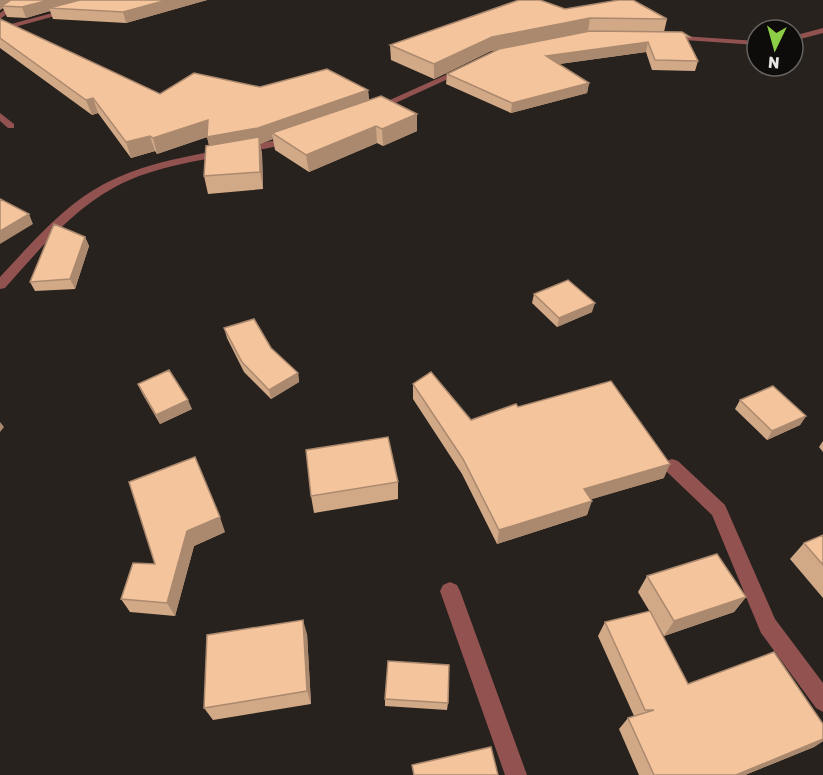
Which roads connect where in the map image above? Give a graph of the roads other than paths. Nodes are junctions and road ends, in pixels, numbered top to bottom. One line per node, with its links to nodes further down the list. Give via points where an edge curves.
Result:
1 (22, 0): 3 (street)
2 (110, 0): 4 (street)
3 (0, 17)
4 (0, 29)
5 (823, 30): 6 (street)
6 (805, 35)
7 (655, 36): 8 (street)
8 (745, 42)
9 (474, 65): 10 (street, via 411,96)
10 (360, 115)
11 (0, 116): 12 (street)
12 (11, 126)
13 (307, 134): 14 (street, via 263,149 131,175 98,193 54,228)
14 (0, 285)
15 (672, 466): 17 (street, via 719,510 768,626)
16 (450, 591): 18 (street)
17 (823, 701)
18 (516, 775)

